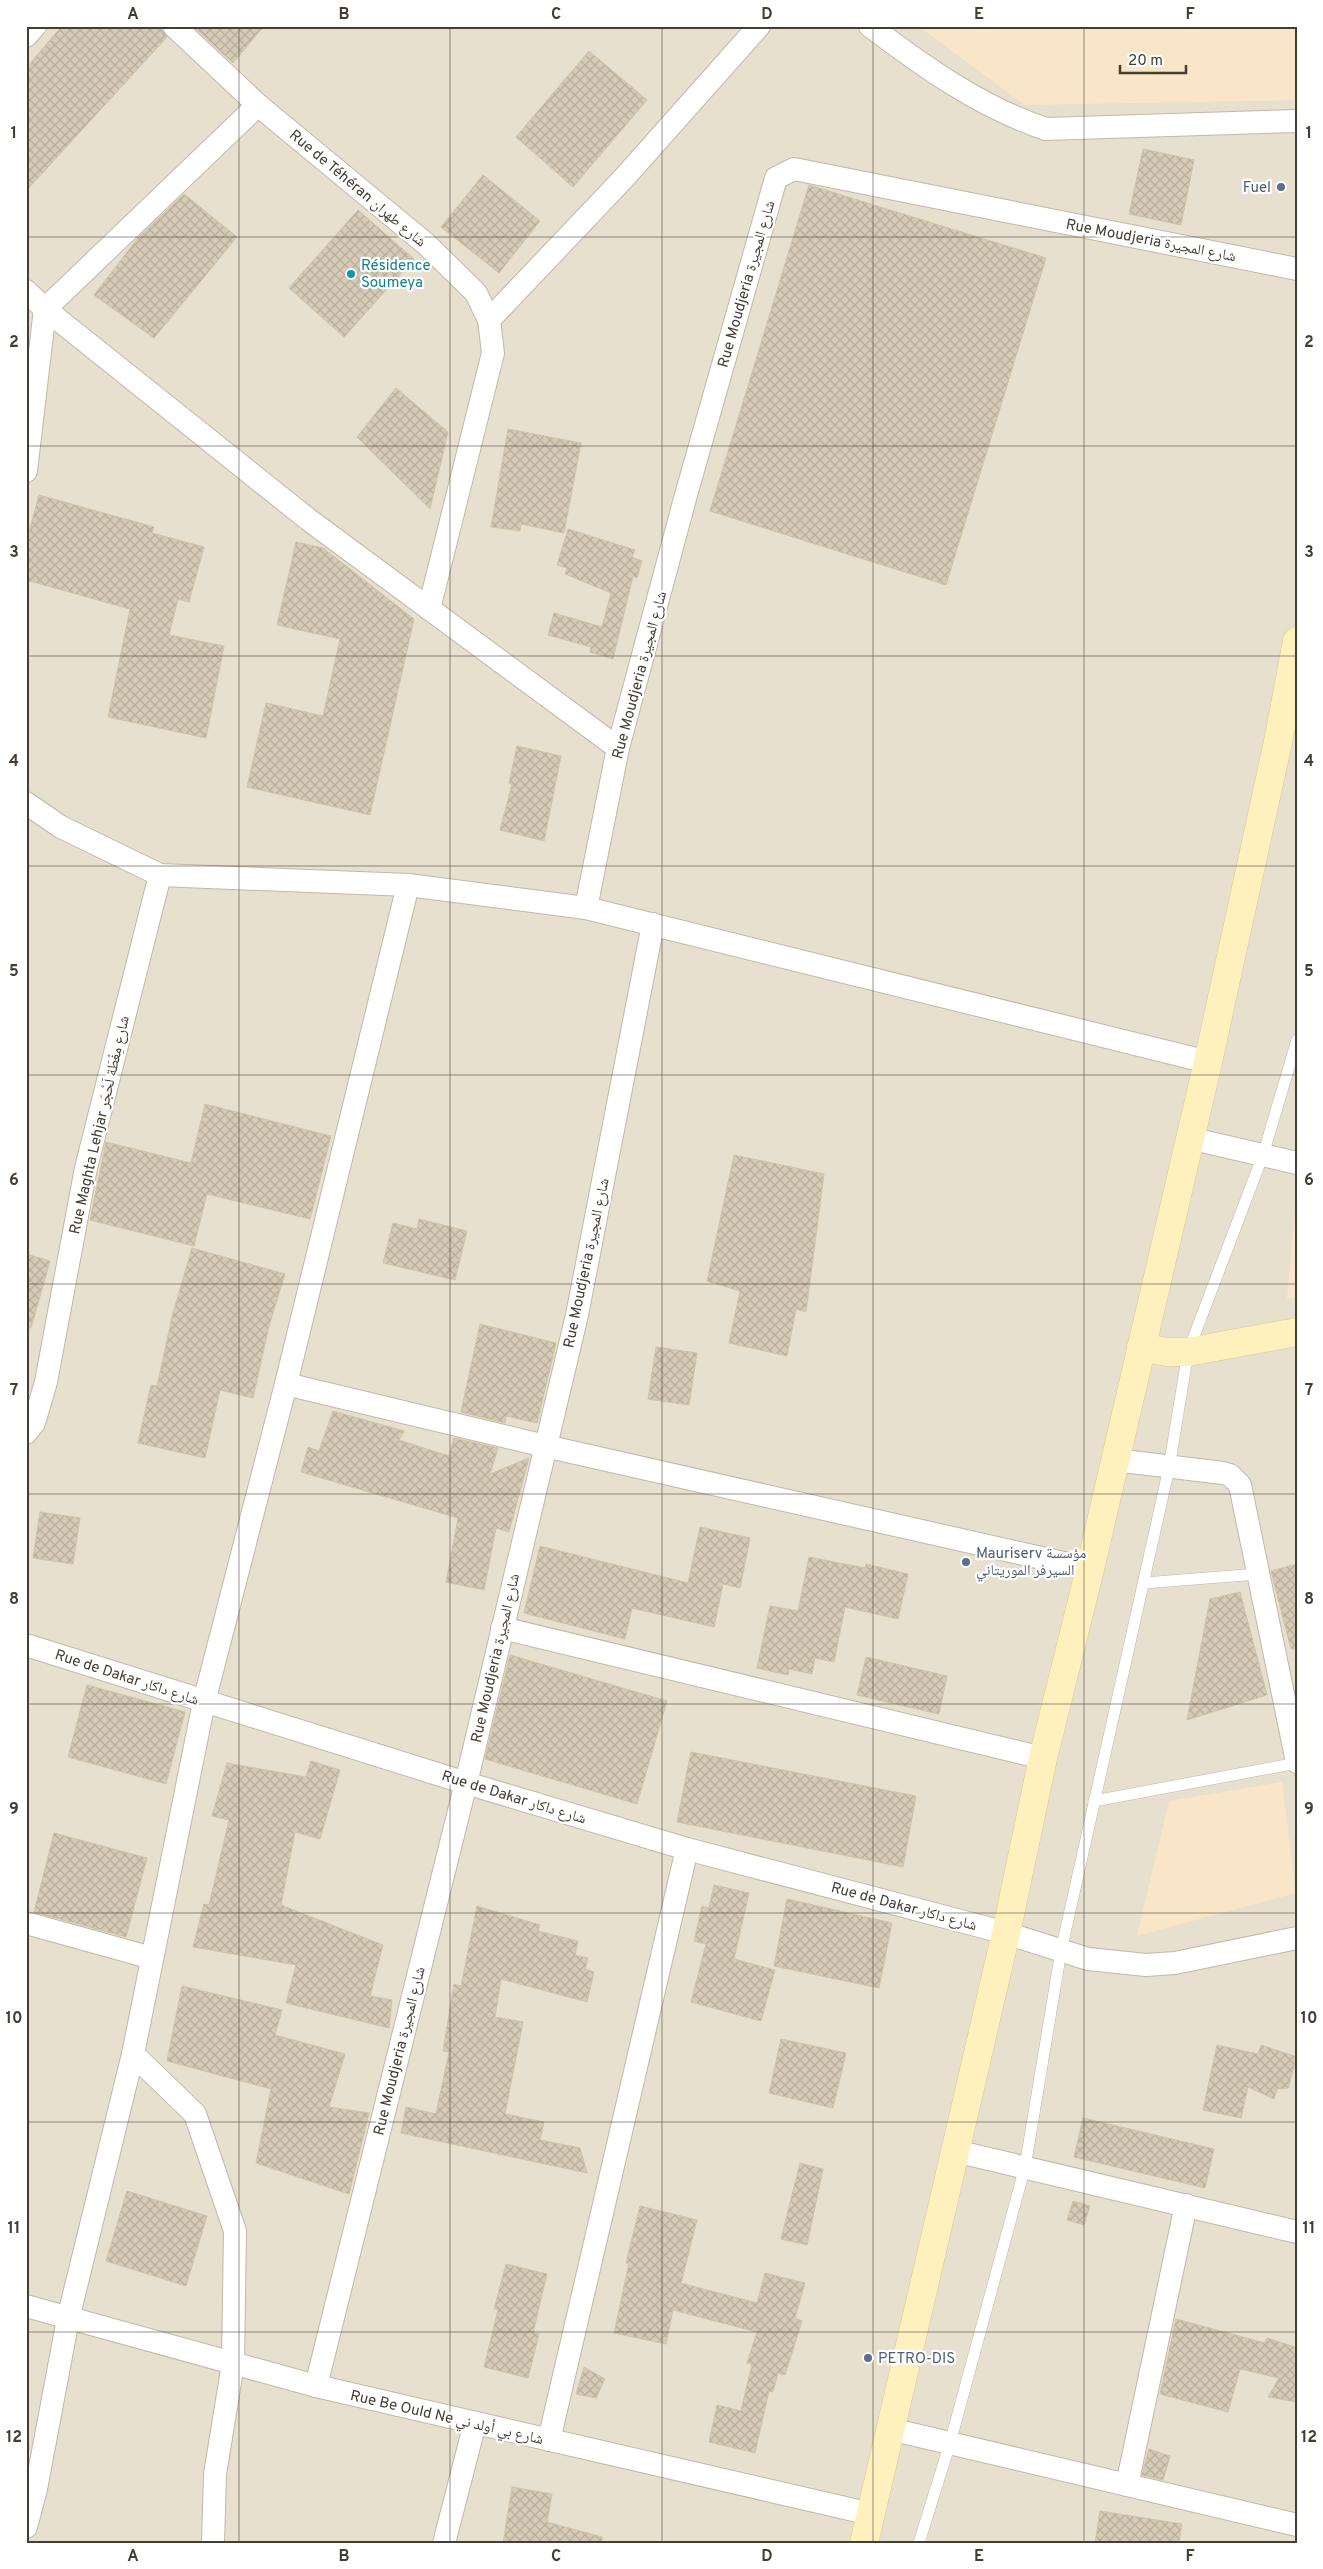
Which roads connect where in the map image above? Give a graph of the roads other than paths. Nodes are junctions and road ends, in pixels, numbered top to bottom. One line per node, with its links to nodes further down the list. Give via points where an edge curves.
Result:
1 (34, 26): 5 (street)
2 (174, 26): 6 (street, Rue de Téhéran شارع طهران)
3 (759, 26): 11 (street, via 623,179)
4 (870, 26): 7 (street, via 915,60 1013,118 1046,129)
5 (26, 36)
6 (258, 105): 10 (street); 11 (street, Rue de Téhéran شارع طهران, via 426,244 476,293)
7 (1297, 121)
8 (1297, 269): 15 (street, Rue Moudjeria شارع المجيرة, via 794,169 776,178)
9 (26, 291): 10 (street)
10 (45, 309): 12 (street); 13 (street, via 308,520)
11 (489, 320): 13 (street, Rue de Téhéran شارع طهران, via 493,353)
12 (26, 471)
13 (429, 609): 15 (street)
14 (1297, 641): 22 (main road)
15 (618, 748): 19 (street, Rue Moudjeria شارع المجيرة)
16 (26, 803): 17 (street, via 61,827)
17 (160, 875): 18 (street); 30 (street, Rue Maghta Lehjar شارع مِغْطَة لَحْجَر, via 86,1168 46,1382 34,1424)
18 (408, 885): 19 (street); 29 (street)
19 (586, 908): 20 (street)
20 (653, 924): 22 (street); 31 (street, Rue Moudjeria شارع المجيرة, via 577,1315)
21 (1297, 1040): 24 (lane)
22 (1208, 1062): 23 (main road)
23 (1189, 1138): 24 (street); 27 (main road)
24 (1263, 1155): 25 (street); 28 (lane)
25 (1297, 1163)
26 (1297, 1332): 28 (main road)
27 (1141, 1347): 28 (main road); 32 (main road)
28 (1188, 1352): 33 (lane)
29 (286, 1384): 31 (street); 39 (street)
30 (26, 1433)
31 (545, 1446): 34 (street); 37 (street, Rue Moudjeria شارع المجيرة)
32 (1115, 1460): 33 (street); 34 (main road)
33 (1169, 1468): 35 (street, via 1223,1473 1236,1479 1242,1492); 36 (lane)
34 (1090, 1569): 40 (main road)
35 (1258, 1574): 36 (lane); 41 (street)
36 (1144, 1583): 43 (lane)
37 (502, 1628): 40 (street); 42 (street, Rue Moudjeria شارع المجيرة)
38 (26, 1645): 39 (street, Rue de Dakar شارع داكار)
39 (204, 1702): 42 (street, Rue de Dakar شارع داكار); 49 (street)
40 (1043, 1758): 46 (main road)
41 (1297, 1762): 43 (lane)
42 (466, 1783): 44 (street, Rue de Dakar شارع داكار); 58 (street, Rue Moudjeria شارع المجيرة)
43 (1094, 1801): 48 (lane)
44 (688, 1848): 46 (street, Rue de Dakar شارع داكار); 61 (street)
45 (26, 1924): 49 (street)
46 (1006, 1933): 48 (street, Rue de Dakar شارع داكار); 51 (main road)
47 (1297, 1938): 48 (street, Rue de Dakar شارع داكار, via 1175,1963 1117,1963)
48 (1060, 1951): 52 (lane)
49 (152, 1958): 50 (street)
50 (133, 2054): 56 (street); 57 (street, via 195,2114 235,2231)
51 (955, 2151): 52 (street); 60 (main road)
52 (1024, 2167): 53 (street); 62 (lane)
53 (1186, 2205): 54 (street); 63 (street)
54 (1297, 2232)
55 (26, 2306): 56 (street, Rue Be Ould Ne شارع بي أولد ني)
56 (68, 2319): 57 (street, Rue Be Ould Ne شارع بي أولد ني); 66 (street)
57 (234, 2364): 58 (street, Rue Be Ould Ne شارع بي أولد ني); 67 (street, via 215,2474)
58 (316, 2386): 59 (street, Rue Be Ould Ne شارع بي أولد ني)
59 (475, 2423): 61 (street, Rue Be Ould Ne شارع بي أولد ني); 68 (street)
60 (890, 2429): 62 (street); 64 (main road)
61 (549, 2440): 64 (street, Rue Be Ould Ne شارع بي أولد ني)
62 (950, 2443): 63 (street); 70 (lane)
63 (1127, 2485): 65 (street)
64 (871, 2514): 69 (main road)
65 (1297, 2525)
66 (26, 2526)
67 (213, 2543)
68 (444, 2543)
69 (864, 2543)
70 (919, 2543)

